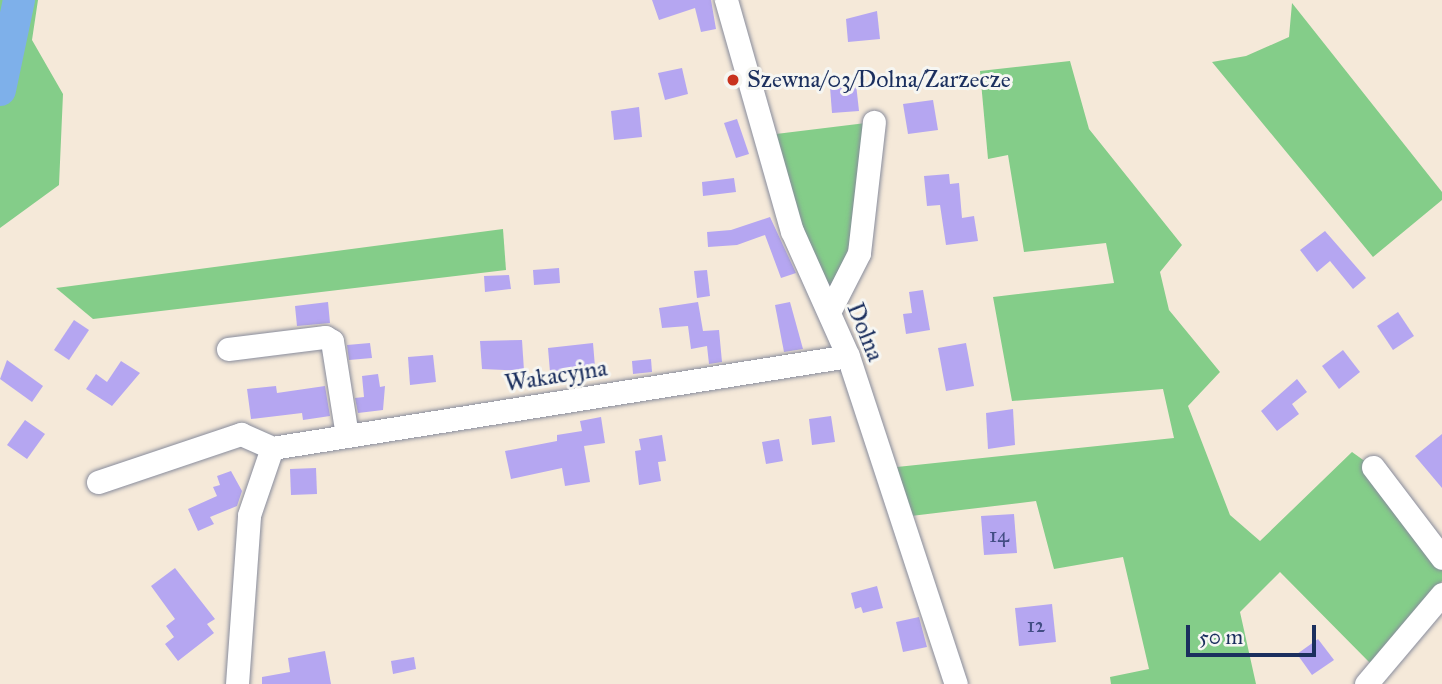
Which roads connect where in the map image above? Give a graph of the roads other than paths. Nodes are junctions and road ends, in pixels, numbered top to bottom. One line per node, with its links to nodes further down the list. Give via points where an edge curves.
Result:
1 (726, 0): 3 (street, Dolna, via 792,231)
2 (874, 122): 3 (street, via 859,253)
3 (829, 312): 5 (street, Dolna)
4 (228, 349): 6 (street, via 325,337 332,341)
5 (848, 356): 6 (street, Wakacyjna); 13 (street, Dolna)
6 (347, 436): 7 (street, Wakacyjna)
7 (272, 448): 9 (street, via 241,434); 12 (street, via 249,515)
8 (1373, 467): 10 (street)
9 (98, 482)
10 (1442, 558)
11 (1442, 594): 14 (street)
12 (237, 684)
13 (956, 684)
14 (1366, 684)

